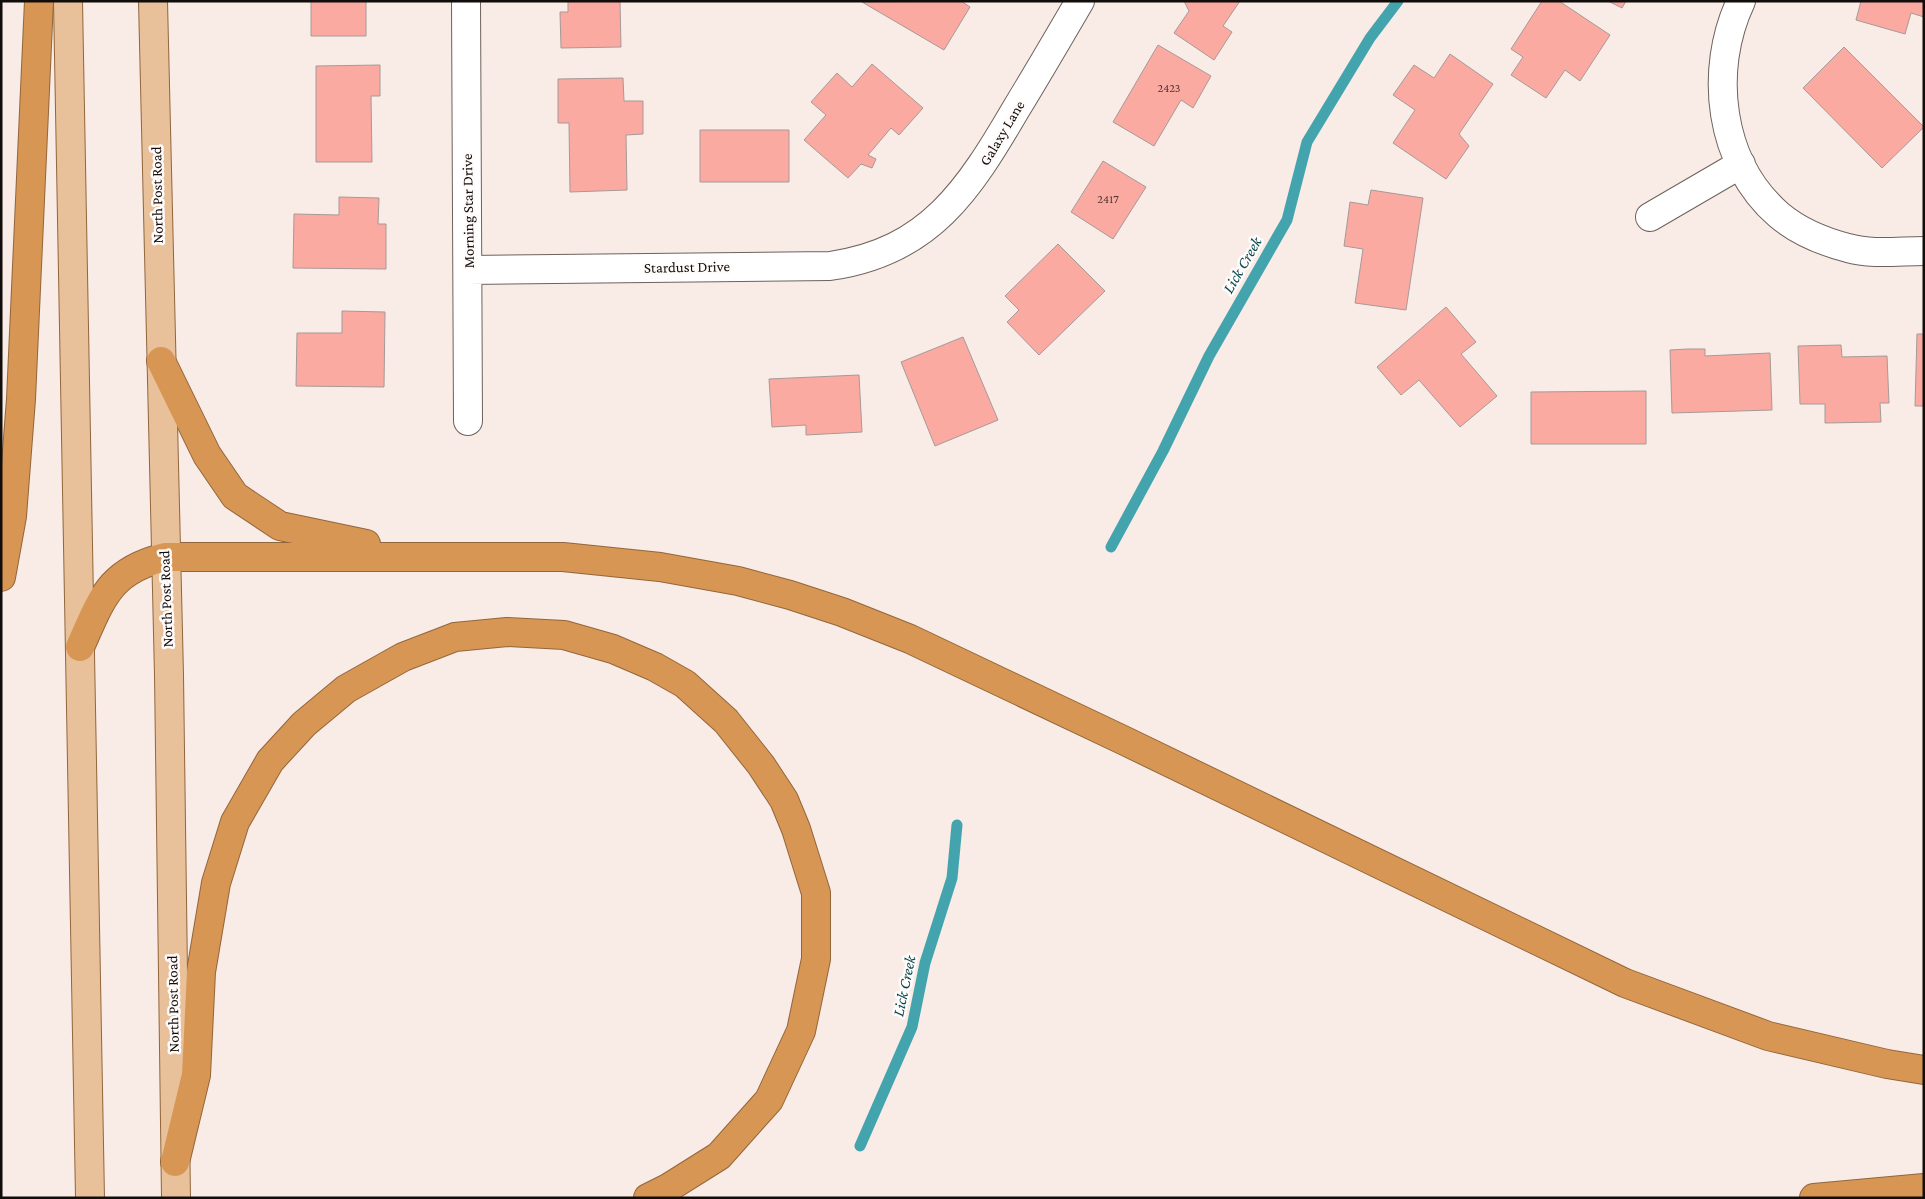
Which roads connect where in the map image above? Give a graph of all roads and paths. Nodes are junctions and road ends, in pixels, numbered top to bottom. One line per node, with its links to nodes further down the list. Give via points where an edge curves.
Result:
1 (39, 1): 16 (highway, via 21,399 12,516)
2 (68, 1): 17 (main road)
3 (153, 1): 12 (main road, North Post Road)
4 (466, 1): 11 (street, Morning Star Drive)
5 (1080, 1): 9 (street, Galaxy Lane, via 976,176 941,215)
6 (1741, 1): 7 (street, via 1732,20 1724,53 1722,85 1725,115)
7 (1741, 164): 8 (street); 10 (street, via 1768,205 1792,225 1810,234 1857,251)
8 (1650, 217)
9 (900, 244): 11 (street, Stardust Drive, via 873,257 830,266)
10 (1924, 251)
11 (469, 270): 13 (street, Morning Star Drive)
12 (161, 361): 14 (highway, via 207,456 235,496 280,526); 15 (main road, North Post Road)
13 (468, 422)
14 (419, 556): 15 (highway); 18 (highway, via 612,560 738,581 818,604 892,631 1625,983 1778,1038)
15 (165, 557): 17 (highway, via 142,563 111,586); 19 (main road, North Post Road)
16 (1, 577)
17 (80, 646): 21 (main road)
18 (1924, 1070)
19 (175, 1162): 22 (main road, North Post Road); 23 (highway, via 196,1075 201,972 216,884 235,822 270,760 304,724 346,689 404,657 455,637 507,632 564,635 655,667 685,684 726,721 784,800 816,893 816,959 801,1031 769,1100 719,1156)
20 (1924, 1188): 24 (highway)
21 (90, 1198)
22 (176, 1198)
23 (648, 1198)
24 (1814, 1198)

